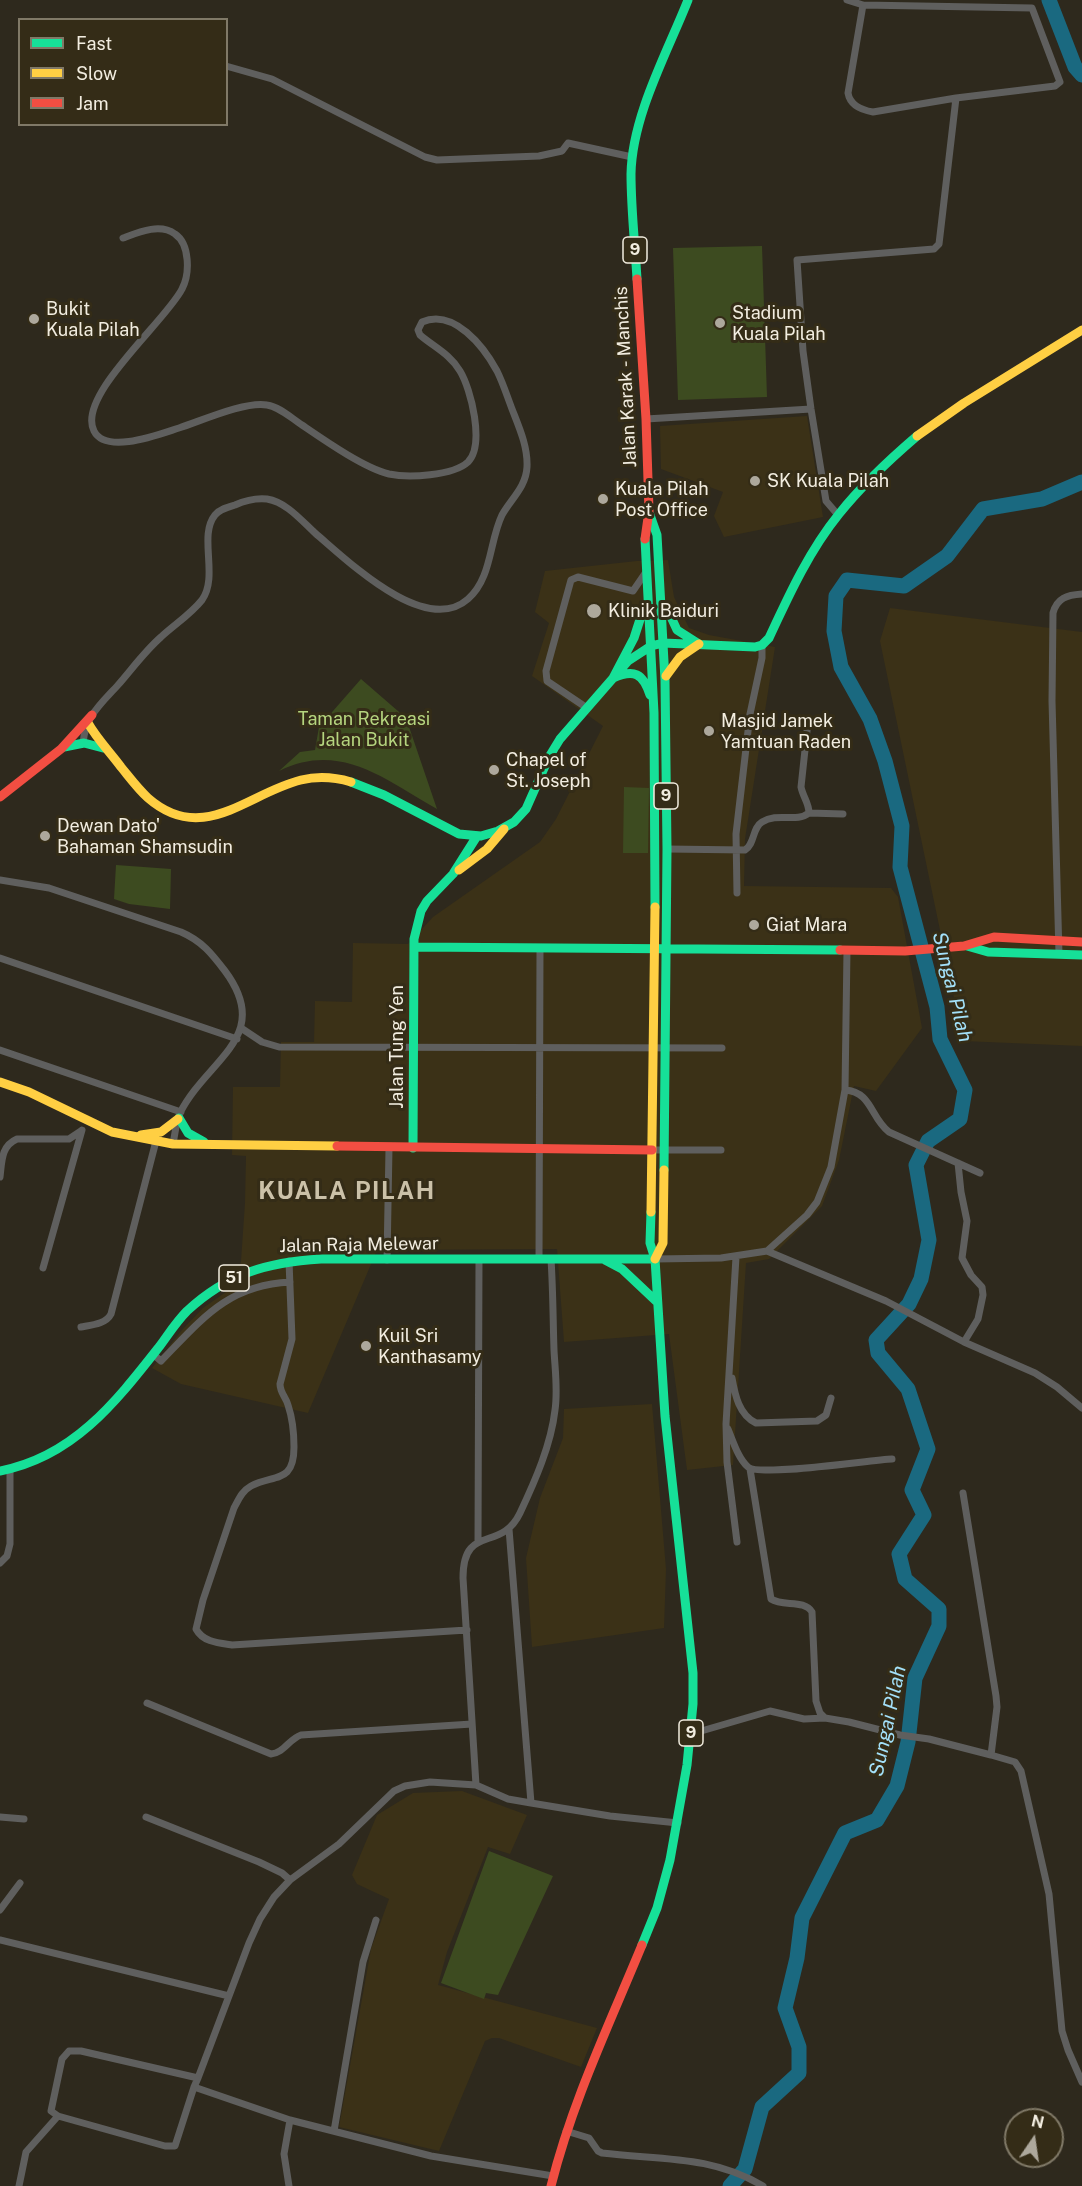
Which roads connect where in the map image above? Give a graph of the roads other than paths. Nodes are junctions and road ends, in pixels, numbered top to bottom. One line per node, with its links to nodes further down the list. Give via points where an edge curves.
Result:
1 (688, 0): 6 (main road, Jalan Karak - Manchis / 9, via 645,110)
2 (847, 0): 3 (street)
3 (862, 5): 5 (street, via 848,93 853,104 873,112); 5 (street, via 1032,8 1060,82 1056,86)
4 (228, 67): 6 (street, via 272,79 437,160 539,156 562,151 568,143)
5 (956, 98): 9 (street, via 939,244 934,249 797,260)
6 (632, 157): 10 (main road, Jalan Karak - Manchis / 9)
7 (123, 238): 25 (street, via 150,229 164,229 179,236 184,245 186,278 169,308 121,363 97,399 93,426 100,438 109,442 130,441 226,412 266,405 376,470 398,475 459,468 474,450 473,410 460,370 420,335 422,322 436,319 459,327 486,353 523,438 527,465 520,490 500,520 481,582 469,598 445,610 406,601 362,572 283,505 265,499 222,509 209,530 210,572 204,597 153,644)
8 (1082, 330): 12 (main road, via 918,435 880,468)
9 (811, 408): 10 (street); 12 (street, via 826,501)
10 (646, 418): 11 (main road, Jalan Karak - Manchis / 9)
11 (649, 511): 13 (main road, 9, via 645,538); 15 (main road, 9, via 657,535)
12 (838, 515): 19 (main road, via 796,580)
13 (647, 569): 14 (main road, 9); 23 (street, via 633,591 578,577 571,580 546,671 547,681)
14 (648, 590): 20 (main road, 9); 21 (main road, via 634,638)
15 (662, 592): 17 (main road, 9); 18 (main road, via 672,625)
16 (1082, 594): 40 (street, via 1065,596 1056,604 1053,614)
17 (663, 643): 18 (main road); 20 (main road); 22 (main road, 9)
18 (699, 644): 19 (main road); 22 (main road, via 676,659)
19 (762, 645): 36 (street, via 750,714)
20 (651, 646): 21 (main road, via 628,661); 24 (main road, 9)
21 (613, 678): 23 (main road); 24 (main road, via 629,672 642,678 648,686)
22 (665, 680): 35 (main road, 9)
23 (587, 708): 33 (main road, via 555,747 526,809)
24 (654, 713): 45 (main road, 9)
25 (90, 719): 27 (street); 28 (main road); 29 (main road)
26 (808, 722): 31 (street, via 801,787)
27 (83, 743): 28 (main road); 29 (main road)
28 (61, 749): 30 (main road)
29 (107, 751): 34 (main road, via 146,797 185,816 205,818 299,781 321,777 355,783 452,831)
30 (0, 797)
31 (809, 813): 32 (street); 36 (street, via 803,818 778,816 762,822 750,847)
32 (843, 813)
33 (505, 827): 34 (main road); 37 (main road, via 487,849)
34 (477, 836): 37 (main road)
35 (668, 849): 36 (street); 46 (main road, 9)
36 (736, 850): 39 (street)
37 (453, 874): 43 (main road, Jalan Tung Yen, via 421,911)
38 (0, 879): 51 (street, via 49,888 200,941 237,990 244,1018)
39 (737, 893)
40 (1060, 940): 41 (main road); 42 (main road, via 994,937); 48 (street)
41 (1082, 942)
42 (964, 946): 47 (main road); 48 (main road, via 988,952)
43 (414, 947): 44 (main road); 53 (main road, Jalan Tung Yen)
44 (540, 948): 45 (main road); 54 (street)
45 (655, 949): 46 (main road); 55 (main road, 9)
46 (666, 949): 47 (main road); 56 (main road, 9)
47 (848, 950): 60 (street)
48 (1059, 954): 49 (main road)
49 (1082, 955)
50 (0, 958): 52 (street)
51 (241, 1028): 52 (street); 53 (street, via 262,1042 279,1047)
52 (237, 1039): 61 (street, via 209,1071)
53 (414, 1046): 54 (street); 68 (main road, Jalan Tung Yen)
54 (540, 1047): 55 (street); 69 (street)
55 (653, 1047): 56 (street); 70 (main road, 9)
56 (665, 1048): 57 (street); 71 (main road, 9)
57 (722, 1048)
58 (0, 1050): 61 (street)
59 (0, 1082): 62 (main road, via 29,1092)
60 (845, 1090): 73 (street, via 863,1096 878,1122 889,1132); 76 (street, via 831,1167 816,1202)
61 (179, 1116): 63 (main road, via 166,1130 151,1134); 65 (street); 66 (main road, via 186,1132 196,1140)
62 (86, 1127): 63 (main road); 75 (street, via 69,1139 10,1142 4,1149); 85 (street)
63 (112, 1132): 64 (main road)
64 (156, 1141): 65 (main road); 88 (street, via 111,1314 101,1323)
65 (173, 1144): 66 (main road)
66 (221, 1146): 67 (main road)
67 (388, 1148): 68 (main road); 82 (street)
68 (413, 1148): 69 (main road)
69 (540, 1149): 70 (main road); 78 (street)
70 (652, 1150): 71 (street); 81 (main road, 9, via 650,1243)
71 (664, 1150): 72 (street); 81 (main road, 9, via 663,1243)
72 (721, 1150)
73 (958, 1163): 74 (street); 89 (street, via 967,1221 962,1258 983,1294 978,1319)
74 (980, 1173)
75 (0, 1177)
76 (767, 1251): 77 (street); 89 (street, via 886,1301)
77 (736, 1257): 81 (street); 91 (street)
78 (539, 1259): 79 (main road, Jalan Raja Melewar / 51); 83 (main road, Jalan Raja Melewar / 51)
79 (551, 1259): 80 (main road, Jalan Raja Melewar / 51); 99 (street, via 555,1410 546,1448 519,1516)
80 (603, 1259): 81 (main road, Jalan Raja Melewar / 51); 87 (main road, via 622,1269)
81 (656, 1259): 87 (main road, 9)
82 (387, 1260): 83 (main road, Jalan Raja Melewar / 51); 84 (main road, Jalan Raja Melewar / 51)
83 (479, 1260): 100 (street)
84 (289, 1261): 86 (street); 90 (main road, Jalan Raja Melewar / 51, via 265,1264 210,1293 178,1320)
85 (43, 1268)
86 (290, 1282): 90 (street, via 268,1283 240,1293 198,1323 161,1361); 103 (street, via 291,1351 280,1376 280,1391 288,1404 293,1458 281,1477 257,1484 241,1495 196,1629 200,1636 232,1645)
87 (657, 1302): 107 (main road, 9, via 665,1416 693,1673)
88 (81, 1327)
89 (964, 1342): 93 (street, via 1035,1373)
90 (154, 1354): 97 (main road, Jalan Raja Melewar / 51, via 117,1398 75,1437 40,1461)
91 (730, 1363): 92 (street, via 734,1391 742,1410 756,1423 817,1421 826,1415); 94 (street)
92 (831, 1398)
93 (1082, 1408)
94 (726, 1424): 96 (street); 101 (street)
95 (892, 1459): 96 (street)
96 (750, 1469): 105 (street, via 771,1599 804,1605 812,1612 816,1701)
97 (5, 1471): 102 (street, via 10,1544)
98 (963, 1493): 108 (street, via 996,1696)
99 (509, 1529): 100 (street); 110 (street)
100 (478, 1542): 103 (street, via 464,1558)
101 (737, 1542)
102 (0, 1563)
103 (467, 1630): 106 (street)
104 (147, 1703): 106 (street, via 271,1754 301,1735)
105 (825, 1718): 107 (street, via 804,1719 770,1711); 108 (street)
106 (472, 1724): 109 (street)
107 (691, 1734): 114 (main road, 9)
108 (991, 1755): 122 (street, via 1015,1762 1024,1780 1049,1894 1062,2031)
109 (476, 1785): 110 (street, via 507,1799); 115 (street, via 430,1782 394,1791 339,1844)
110 (531, 1803): 114 (street)
111 (0, 1817): 113 (street)
112 (146, 1817): 115 (street, via 259,1862)
113 (24, 1819)
114 (678, 1822): 127 (main road, 9, via 652,1921 590,2065)
115 (290, 1880): 120 (street, via 260,1919)
116 (20, 1883): 117 (street)
117 (0, 1910)
118 (376, 1920): 126 (street, via 363,1962)
119 (0, 1940): 120 (street)
120 (229, 1996): 121 (street)
121 (198, 2078): 123 (street); 124 (street, via 81,2051 69,2052 62,2059 51,2103 52,2113)
122 (1082, 2082)
123 (195, 2087): 124 (street, via 173,2147); 125 (street)
124 (58, 2116): 129 (street, via 26,2152)
125 (290, 2120): 126 (street); 130 (street, via 284,2154)
126 (334, 2131): 128 (street)
127 (567, 2131): 128 (main road, 9); 131 (street, via 589,2138 602,2153 718,2166)
128 (552, 2181)
129 (19, 2186)
130 (289, 2186)
131 (763, 2186)

